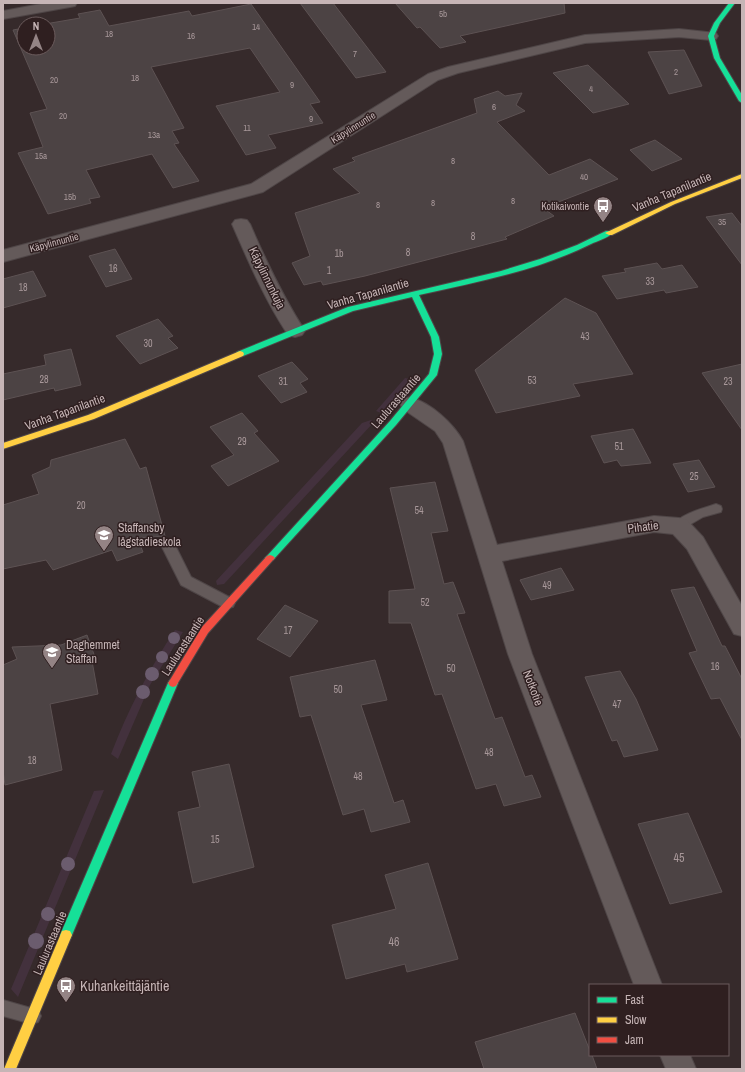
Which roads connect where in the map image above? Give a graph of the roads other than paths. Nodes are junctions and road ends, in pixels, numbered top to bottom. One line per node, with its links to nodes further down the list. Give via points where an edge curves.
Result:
1 (70, 3): 3 (street)
2 (732, 3): 4 (street)
3 (3, 15)
4 (711, 36): 5 (street, via 716,58); 8 (street, Käpylinnuntie, via 679,33 585,39 453,70 433,78 257,188)
5 (742, 101)
6 (742, 176): 9 (street, Vanha Tapanilantie, via 673,203 580,247 543,261 503,273)
7 (241, 224): 10 (street, Käpylinnunkuja, via 263,275)
8 (3, 256)
9 (414, 293): 10 (street, Vanha Tapanilantie, via 351,309); 11 (street, Laulurastaantie, via 434,336 438,354 433,375)
10 (295, 331): 12 (street, Vanha Tapanilantie, via 91,416)
11 (410, 404): 16 (street, Notkotie, via 442,426 453,441); 17 (street, Laulurastaantie)
12 (3, 446)
13 (716, 509): 14 (lane, via 699,514)
14 (679, 526): 16 (street, Pihatie, via 654,524); 18 (street, via 696,543)
15 (169, 547): 17 (lane, via 186,581)
16 (490, 555): 19 (street, Notkotie, via 520,654)
17 (228, 603): 21 (street, Laulurastaantie, via 205,630 169,690)
18 (742, 627)
19 (648, 984)
20 (3, 1008): 21 (lane)
21 (32, 1016): 23 (street, Laulurastaantie)
22 (676, 1056): 24 (street)
23 (10, 1069)
24 (681, 1069)

